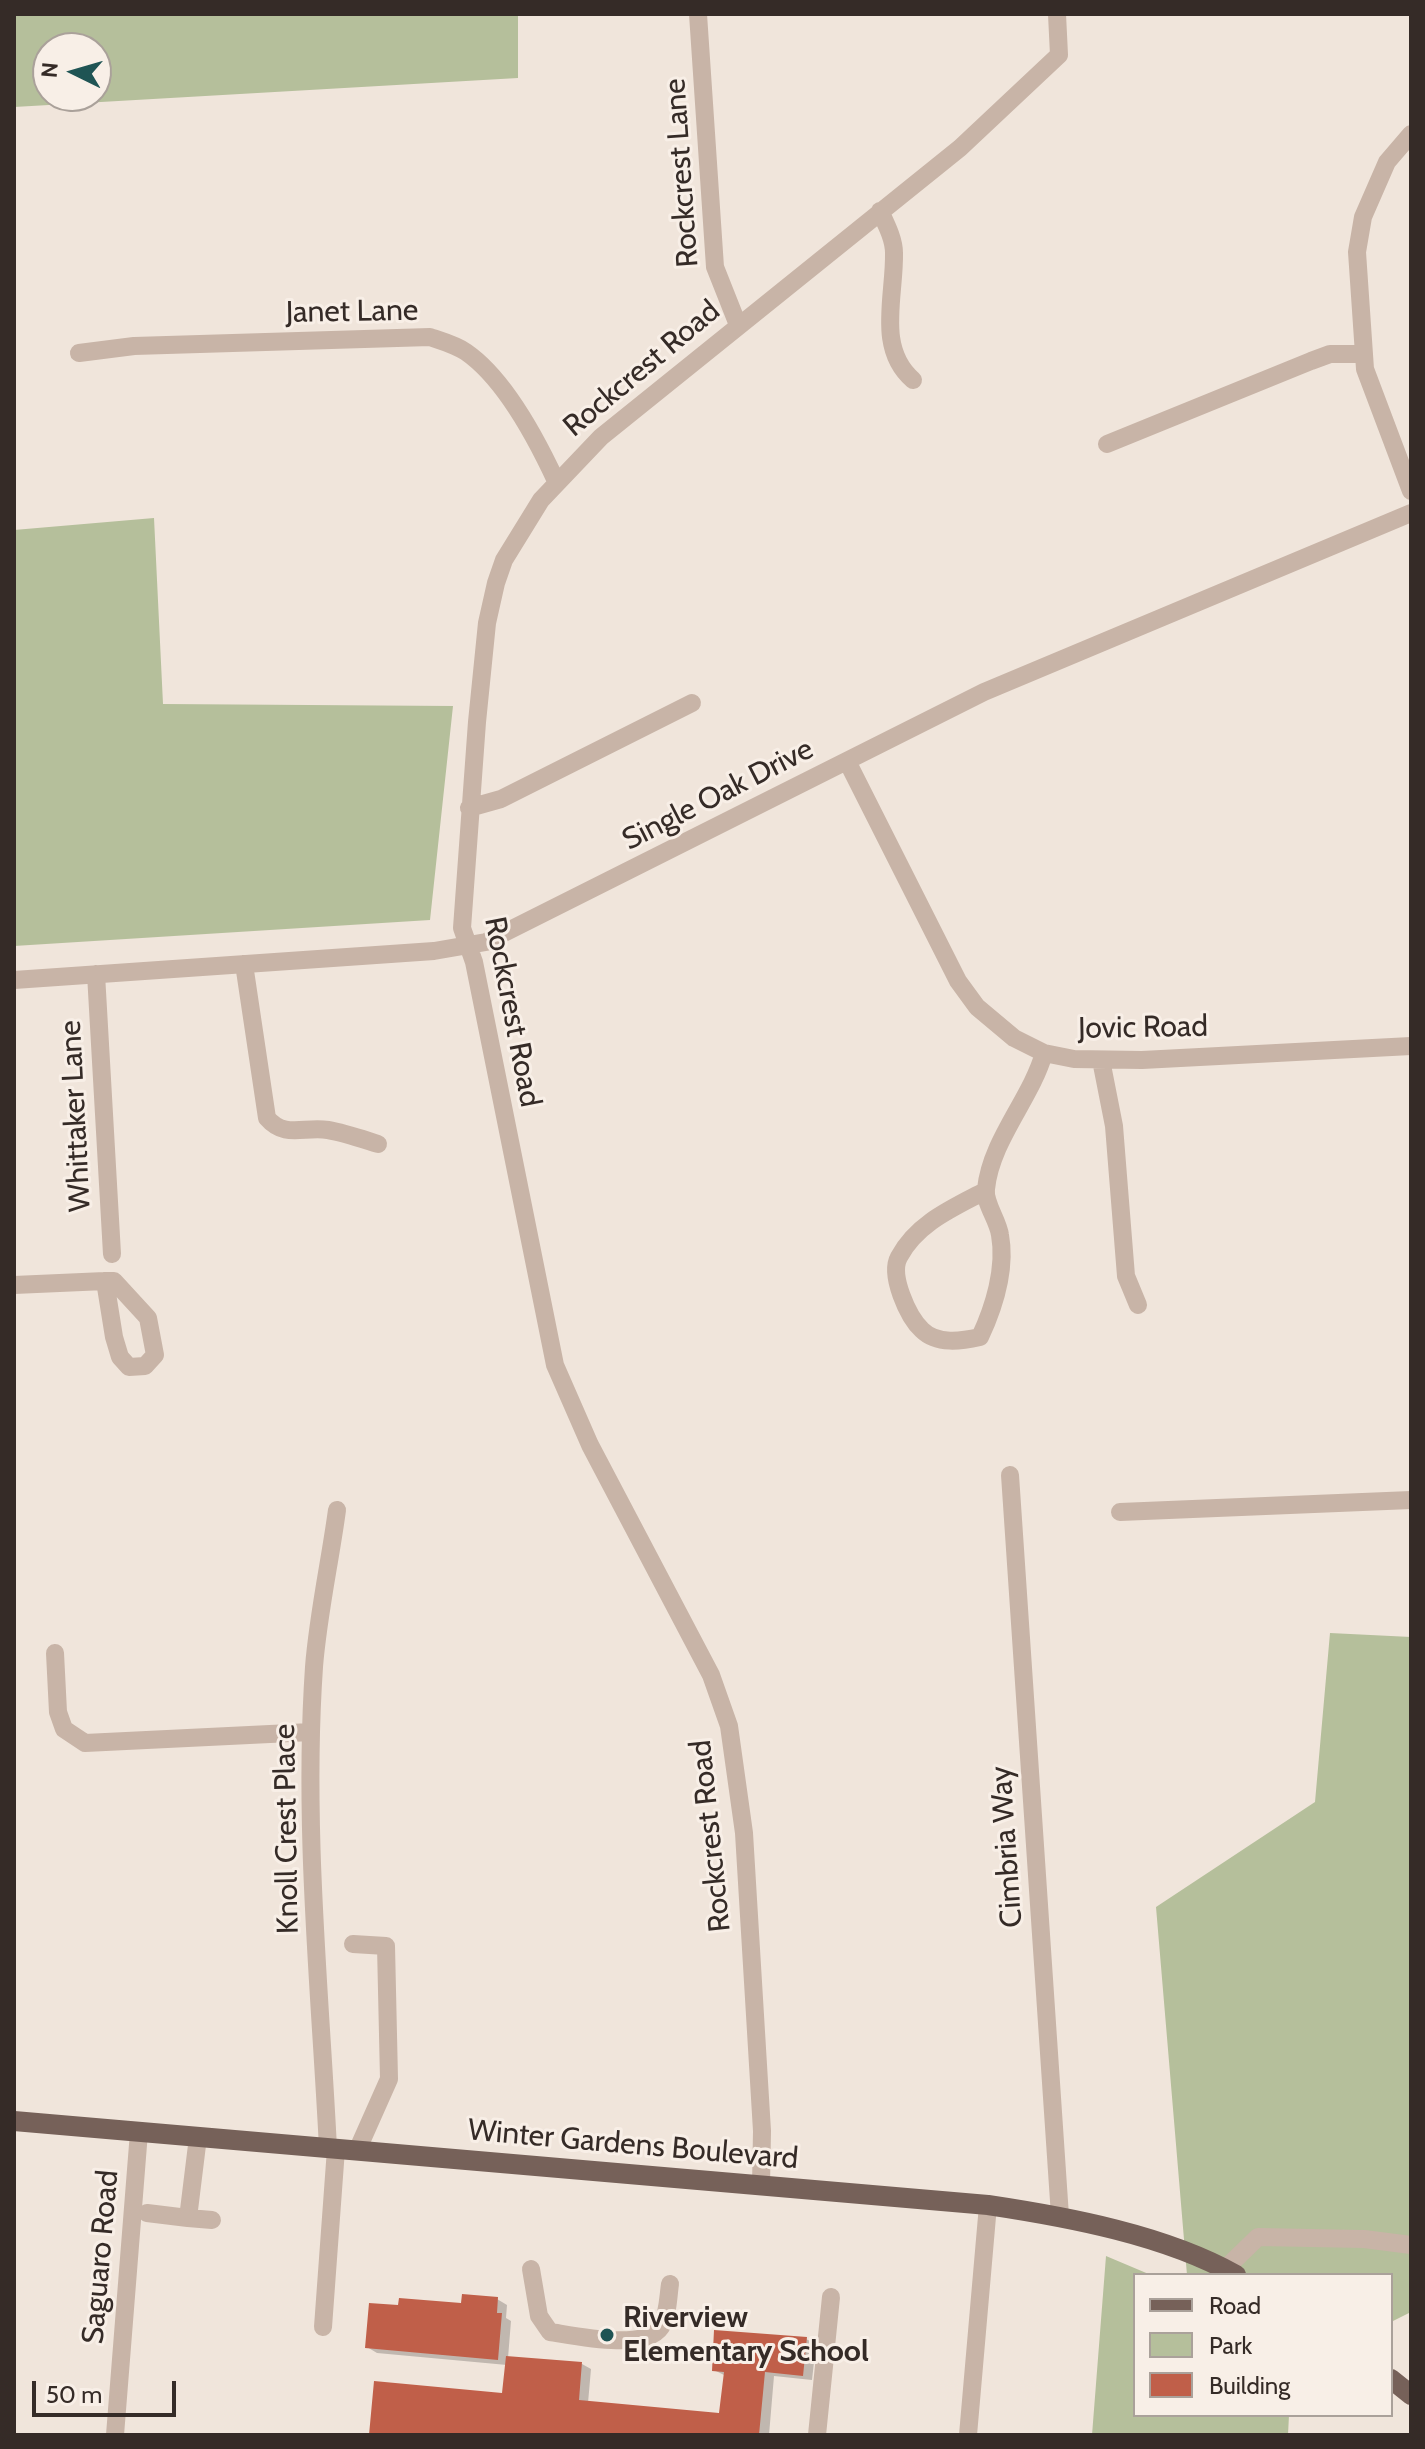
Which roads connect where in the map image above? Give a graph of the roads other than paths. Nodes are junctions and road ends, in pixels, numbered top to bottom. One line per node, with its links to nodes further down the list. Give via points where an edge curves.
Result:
1 (698, 14): 5 (street, Rockcrest Lane, via 715,267)
2 (1057, 14): 4 (street, Rockcrest Road, via 1059,55 960,148)
3 (1411, 134): 7 (street, via 1387,162 1363,217 1357,252)
4 (880, 211): 5 (street, Rockcrest Road); 8 (street, via 894,250 889,335 899,368)
5 (738, 325): 10 (street, Rockcrest Road, via 601,437)
6 (79, 353): 10 (street, Janet Lane, via 134,346 430,337 464,350 483,366 535,434)
7 (1364, 354): 9 (street, via 1330,354); 11 (street)
8 (913, 380)
9 (1107, 444)
10 (556, 481): 15 (street, Rockcrest Road, via 522,528 496,583 487,623)
11 (1411, 491)
12 (1411, 513): 14 (street, Single Oak Drive, via 1025,674)
13 (692, 703): 15 (street, via 501,799)
14 (847, 761): 16 (street, Single Oak Drive, via 610,882); 21 (street, Jovic Road, via 958,981 996,1023)
15 (469, 808): 16 (street, Rockcrest Road, via 462,919)
16 (468, 947): 17 (street, Single Oak Drive); 40 (street, Rockcrest Road, via 555,1365 590,1445 711,1675 729,1726 744,1833)
17 (244, 964): 18 (street, Single Oak Drive); 23 (street, via 267,1118 286,1132 325,1129)
18 (96, 974): 19 (street, Single Oak Drive); 25 (street, Whittaker Lane)
19 (14, 980)
20 (1411, 1046): 22 (street, Jovic Road)
21 (1044, 1053): 22 (street, Jovic Road); 24 (street)
22 (1101, 1060): 28 (street, via 1114,1126 1126,1276)
23 (378, 1144)
24 (985, 1191): 24 (street, via 1000,1235 996,1288 980,1337 943,1340 922,1331 909,1310 896,1261 926,1224)
25 (112, 1254)
26 (105, 1281): 27 (street)
27 (14, 1285)
28 (1138, 1305)
29 (1010, 1475): 43 (street, Cimbria Way)
30 (1411, 1500): 32 (street)
31 (337, 1510): 34 (street, Knoll Crest Place, via 314,1664)
32 (1120, 1512)
33 (55, 1653): 34 (street, via 64,1729 85,1743)
34 (311, 1732): 39 (street, Knoll Crest Place, via 311,1825)
35 (353, 1944): 39 (street, via 386,1946 389,2079)
36 (14, 2121): 37 (main road, Winter Gardens Boulevard)
37 (139, 2132): 38 (main road, Winter Gardens Boulevard); 54 (street, Saguaro Road)
38 (198, 2137): 39 (main road, Winter Gardens Boulevard); 44 (street)
39 (340, 2149): 40 (main road, Winter Gardens Boulevard); 51 (street)
40 (761, 2186): 41 (main road, Winter Gardens Boulevard)
41 (988, 2205): 43 (main road, Winter Gardens Boulevard); 56 (street)
42 (147, 2213): 44 (street)
43 (1060, 2216): 48 (main road, Winter Gardens Boulevard, via 1206,2258)
44 (188, 2218): 45 (street)
45 (212, 2220)
46 (1411, 2245): 48 (street, via 1258,2237)
47 (531, 2269): 49 (street, via 539,2316 550,2332 573,2336 636,2341 652,2337 666,2313)
48 (1231, 2272)
49 (670, 2284)
50 (831, 2297): 55 (street)
51 (323, 2327)
52 (1393, 2381): 53 (main road)
53 (1411, 2395)
54 (115, 2435)
55 (817, 2435)
56 (968, 2435)

